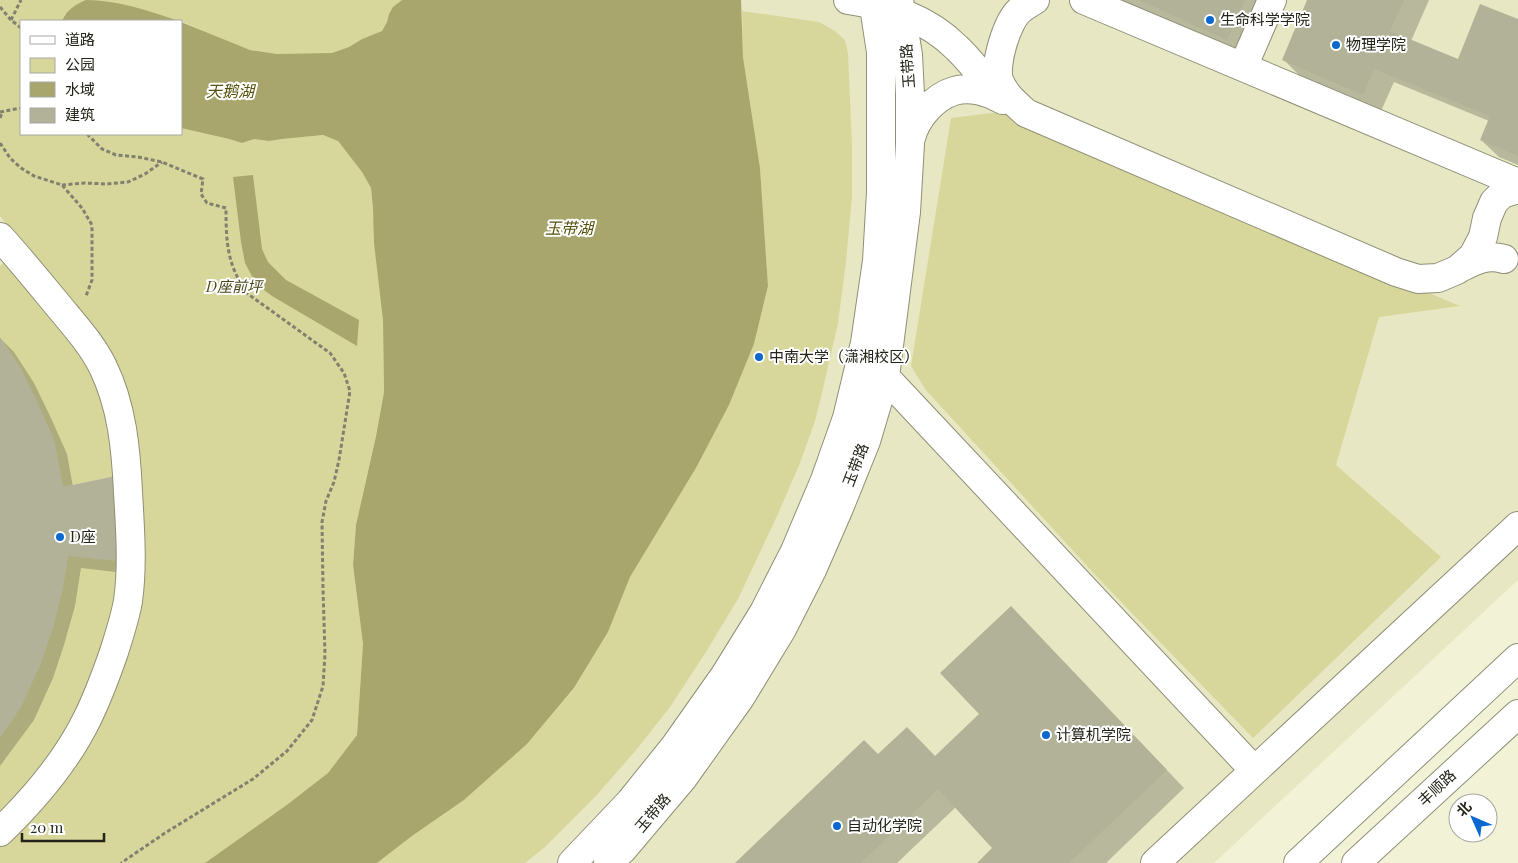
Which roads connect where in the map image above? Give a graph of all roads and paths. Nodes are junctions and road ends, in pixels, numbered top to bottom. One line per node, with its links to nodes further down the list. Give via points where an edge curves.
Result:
1 (21, 0): 8 (path)
2 (838, 0): 10 (street, via 863,15)
3 (1035, 0): 14 (street, via 1018,11 999,57 998,78 1006,95)
4 (1084, 0): 11 (street)
5 (1272, 0): 11 (street)
6 (879, 3): 10 (street); 14 (street, via 941,34 998,93); 18 (street, 玉带路, via 908,55)
7 (0, 7): 8 (path)
8 (11, 20): 9 (path)
9 (20, 27)
10 (881, 52): 29 (street, via 881,192 877,261)
11 (1243, 67): 19 (street)
12 (20, 108): 13 (path)
13 (1, 113): 15 (path)
14 (1026, 113): 18 (street, via 985,91 954,90 929,107 920,118); 27 (street, via 1396,272 1418,279 1438,278)
15 (0, 118)
16 (88, 135): 20 (path, via 102,149 116,155)
17 (0, 143): 22 (path, via 21,168)
18 (910, 144): 30 (street, 玉带路, via 906,212)
19 (1462, 160): 21 (street); 24 (street, via 1478,175 1485,188 1488,203)
20 (162, 162): 22 (path, via 128,182); 37 (path, via 203,179 201,194 207,203 226,208 226,235 238,281 248,294 330,353 344,373 350,391 339,460 322,522 324,686 312,720 287,750 253,779)
21 (1518, 183)
22 (62, 186): 28 (path, via 92,225 92,280 86,298)
23 (1518, 189): 24 (street, via 1502,194 1494,202)
24 (1486, 225): 26 (street, via 1488,243 1494,252); 27 (street, via 1473,256)
25 (0, 237): 28 (street)
26 (1511, 262): 27 (street, via 1493,256)
27 (1457, 270)
28 (70, 319): 36 (street, via 102,365 120,414 129,504 128,601 104,683 86,720 39,790)
29 (862, 354): 30 (street); 38 (street, via 847,418 825,480 764,612 675,746 630,802)
30 (885, 377): 34 (street); 39 (street, 玉带路, via 866,441 839,508 782,629 740,698 683,778)
31 (1518, 526): 34 (street)
32 (1518, 658): 41 (street)
33 (1518, 714): 35 (street, 丰顺路)
34 (1254, 770): 40 (street)
35 (1414, 810): 42 (street, 丰顺路); 43 (street)
36 (0, 832)
37 (121, 863)
38 (572, 863)
39 (608, 863)
40 (1155, 863)
41 (1298, 863)
42 (1356, 863)
43 (1381, 863)

